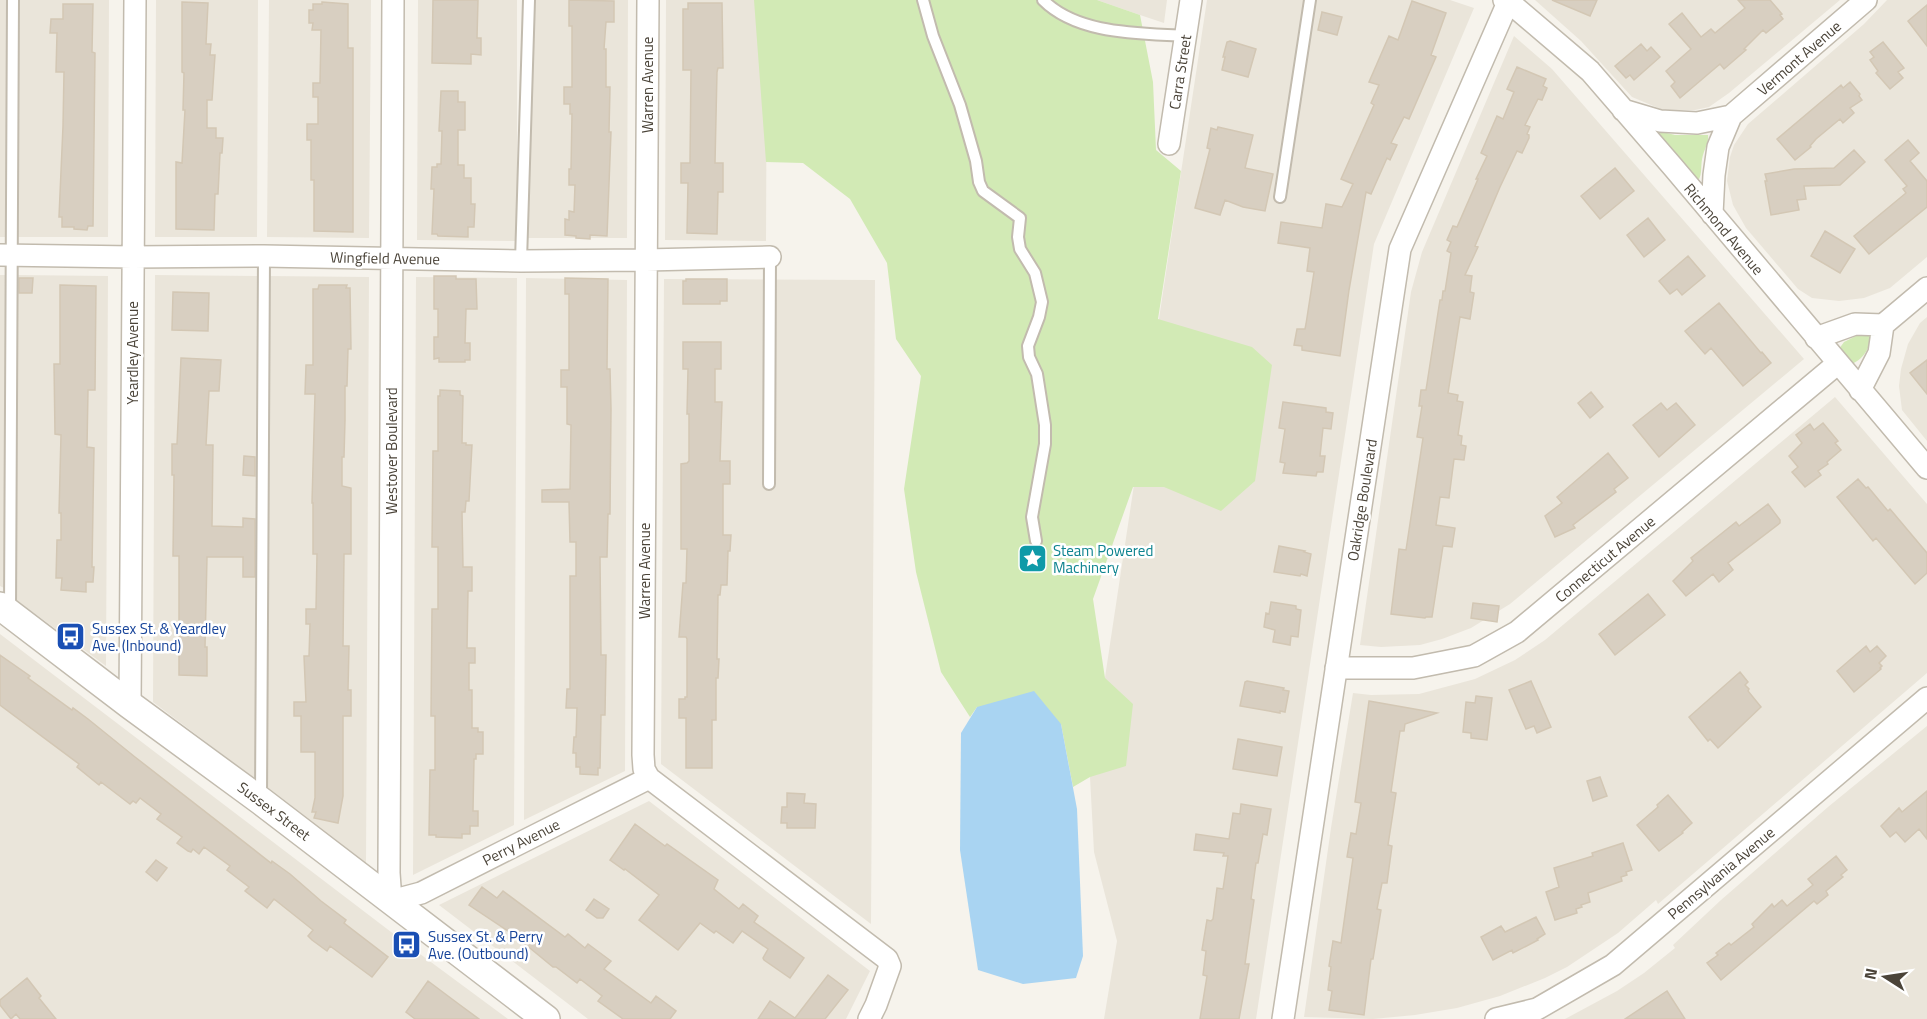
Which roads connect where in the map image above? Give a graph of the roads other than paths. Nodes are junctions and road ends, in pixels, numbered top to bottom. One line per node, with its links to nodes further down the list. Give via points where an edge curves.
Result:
1 (14, 0): 18 (lane)
2 (135, 0): 20 (street, Yeardley Avenue)
3 (393, 0): 22 (street, Westover Boulevard)
4 (529, 0): 24 (lane)
5 (648, 0): 23 (street, Warren Avenue)
6 (923, 0): 32 (lane, via 960,105 979,182 984,191 1020,218 1020,249 1040,288 1039,317 1028,346 1045,425 1032,517)
7 (1043, 0): 12 (lane, via 1071,18 1105,30)
8 (1191, 0): 12 (street, Carra Street)
9 (1310, 0): 16 (lane)
10 (1507, 0): 13 (street, Richmond Avenue, via 1590,71); 34 (street, Oakridge Boulevard, via 1400,249)
11 (1866, 0): 14 (street, Vermont Avenue)
12 (1186, 36): 15 (street, Carra Street)
13 (1623, 110): 14 (street, Vermont Avenue, via 1660,120 1697,123); 17 (street, Richmond Avenue)
14 (1731, 116): 17 (street, Vermont Avenue, via 1718,147)
15 (1169, 144)
16 (1280, 197)
17 (1712, 214): 27 (street, Richmond Avenue)
18 (6, 255): 20 (street, Wingfield Avenue); 33 (lane)
19 (264, 256): 20 (street, Wingfield Avenue); 22 (street, Wingfield Avenue); 38 (lane)
20 (133, 257): 36 (street, Yeardley Avenue)
21 (770, 257): 23 (street, Wingfield Avenue); 31 (lane)
22 (392, 258): 24 (street, Wingfield Avenue); 39 (street, Westover Boulevard)
23 (646, 260): 24 (street, Wingfield Avenue); 37 (street, Warren Avenue, via 643,755)
24 (521, 261)
25 (1927, 288): 26 (street)
26 (1883, 325): 27 (street, via 1855,324); 29 (street, via 1879,353)
27 (1816, 338): 28 (street, Richmond Avenue)
28 (1837, 364): 29 (street, Richmond Avenue); 34 (street, Connecticut Avenue, via 1517,632 1474,656 1413,668)
29 (1860, 390): 30 (street, Richmond Avenue)
30 (1927, 468)
31 (769, 484)
32 (1036, 541)
33 (5, 610): 36 (street, Sussex Street)
34 (1336, 668): 42 (street, Oakridge Boulevard)
35 (1927, 698): 43 (street, Pennsylvania Avenue, via 1612,965 1537,1009)
36 (130, 705): 38 (street, Sussex Street)
37 (649, 778): 39 (street, Perry Avenue, via 421,892); 41 (street, via 887,959 890,966)
38 (261, 801): 39 (street, Sussex Street)
39 (391, 901): 40 (street, Sussex Street)
40 (546, 1019)
41 (869, 1019)
42 (1283, 1019)
43 (1496, 1019)

